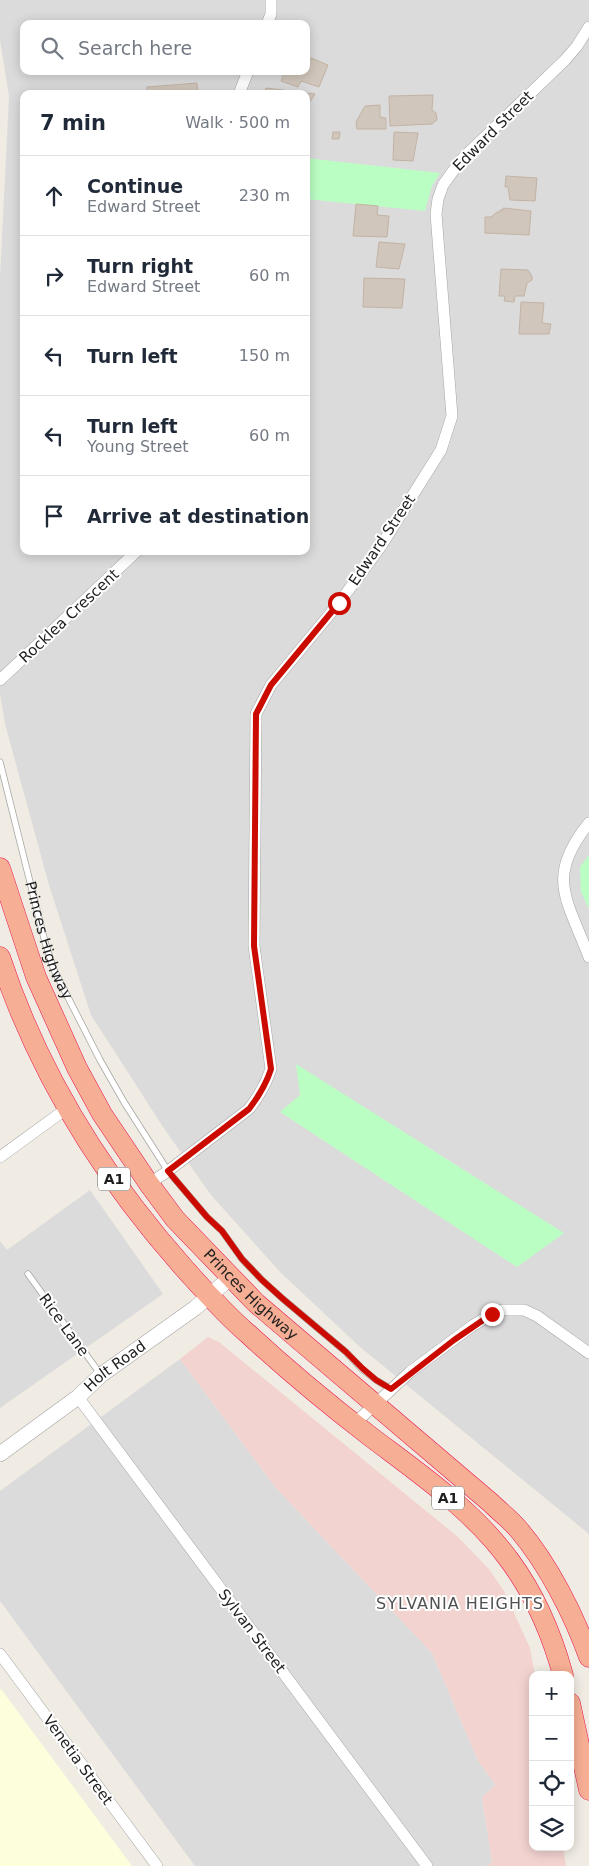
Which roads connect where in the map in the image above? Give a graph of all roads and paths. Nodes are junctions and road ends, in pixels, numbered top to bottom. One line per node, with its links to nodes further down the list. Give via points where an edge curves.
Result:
1 (270, 0): 2 (street)
2 (268, 20)
3 (589, 27): 15 (street, Edward Street, via 565,60 460,160 443,184 436,214 452,416 440,450 381,546 271,685 256,714 254,946 271,1069 264,1088 249,1109)
4 (246, 75): 5 (street)
5 (241, 90)
6 (133, 555): 7 (street, Rocklea Crescent)
7 (0, 680)
8 (0, 762): 15 (lane, Princes Highway, via 54,970 119,1094)
9 (589, 823): 11 (street, via 566,857 562,883)
10 (0, 868): 16 (highway, Princes Highway / A1, via 36,977 76,1068)
11 (589, 956)
12 (0, 957): 13 (highway, Princes Highway / A1, via 10,987)
13 (66, 1109): 14 (street); 19 (highway, Princes Highway / A1, via 154,1235)
14 (0, 1157)
15 (168, 1171): 16 (street, Edward Street); 22 (lane, Princes Highway, via 262,1280 376,1380)
16 (148, 1184): 18 (highway, Princes Highway / A1, via 175,1219)
17 (28, 1274): 21 (lane, Rice Lane)
18 (230, 1278): 19 (street, Holt Road); 24 (highway, Princes Highway / A1)
19 (209, 1296): 21 (street, Holt Road); 25 (highway, Princes Highway / A1, via 244,1331)
20 (589, 1353): 22 (street, via 537,1316 524,1310 503,1310 472,1326)
21 (101, 1375): 23 (street, Holt Road)
22 (391, 1389): 24 (street)
23 (78, 1396): 26 (street, Holt Road); 33 (street, Sylvan Street)
24 (374, 1404): 25 (street); 28 (highway, Princes Highway / A1, via 518,1529 542,1562 581,1634)
25 (354, 1424): 29 (highway, Princes Highway / A1, via 433,1484 488,1534 511,1562 534,1600 554,1643)
26 (0, 1454)
27 (0, 1654): 32 (street, Venetia Street)
28 (589, 1657)
29 (562, 1671)
30 (573, 1716): 31 (highway)
31 (589, 1790)
32 (157, 1866)
33 (427, 1866)

